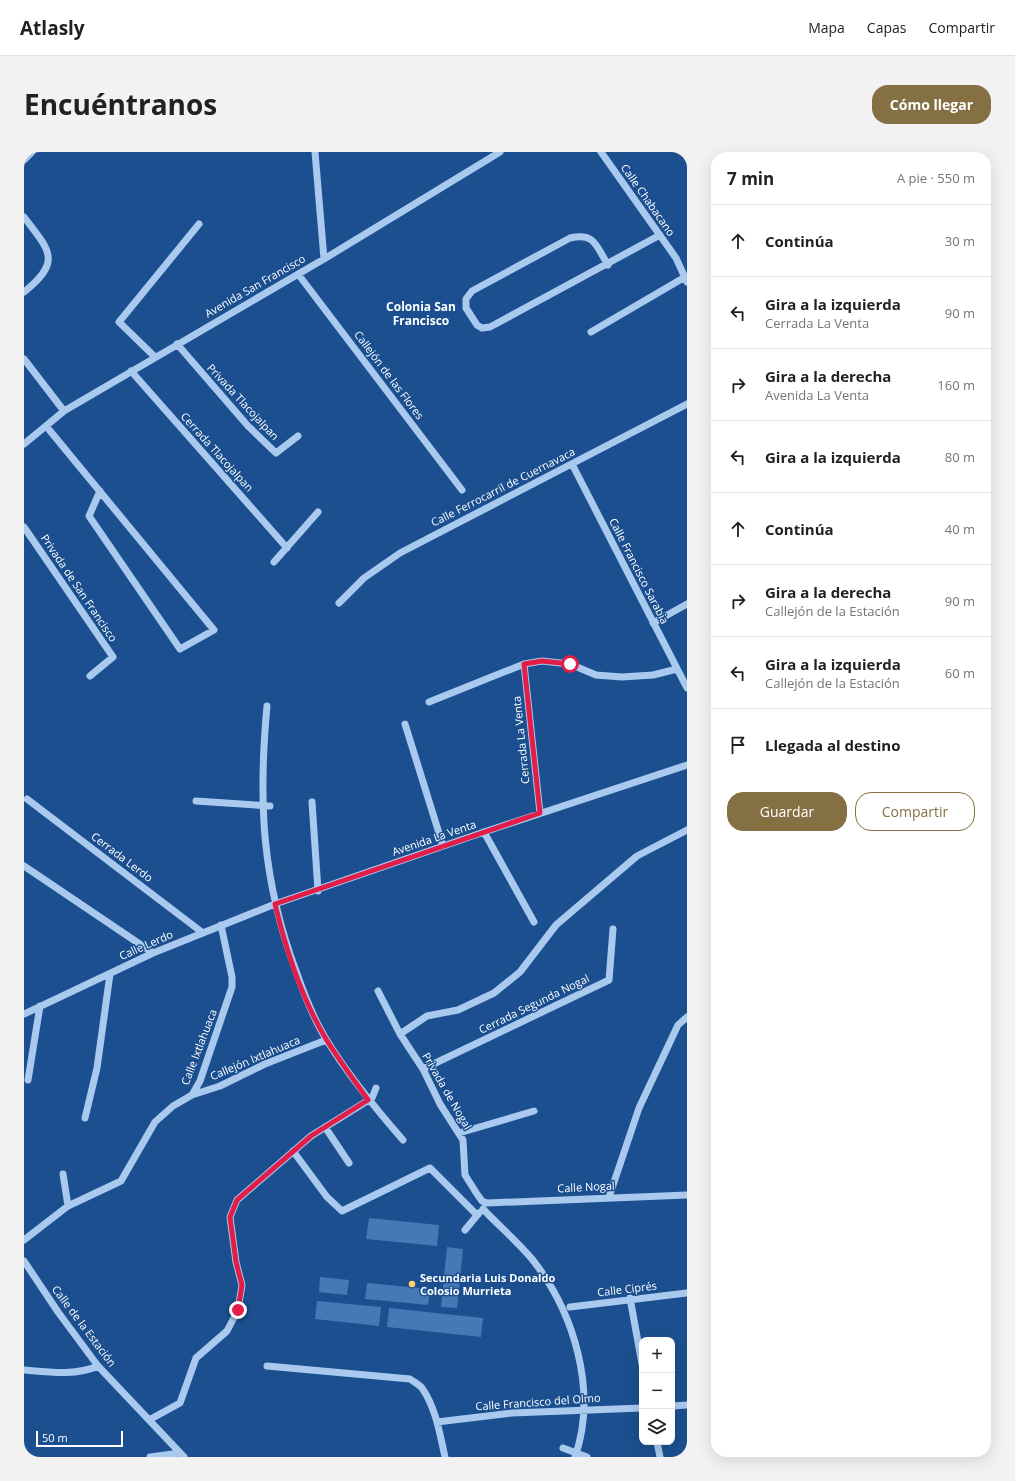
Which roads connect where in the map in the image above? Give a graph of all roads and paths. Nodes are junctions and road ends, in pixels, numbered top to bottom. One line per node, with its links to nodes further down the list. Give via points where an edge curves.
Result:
1 (32, 152): 5 (street)
2 (315, 152): 9 (street)
3 (500, 152): 9 (street, Avenida San Francisco)
4 (601, 152): 8 (street, Calle Chabacano)
5 (24, 160)
6 (24, 217): 13 (street, via 45,244 48,258 46,271)
7 (199, 224): 16 (street, via 119,322)
8 (660, 235): 10 (street); 12 (street, Calle Chabacano, via 676,258)
9 (324, 259): 11 (street, Avenida San Francisco)
10 (608, 265): 10 (street, via 490,327 482,328 477,325 466,308 466,298 472,291 570,238 582,235 592,240)
11 (298, 274): 15 (street, Avenida San Francisco); 25 (street, Callejón de las Flores)
12 (686, 280): 14 (street)
13 (24, 292)
14 (591, 332)
15 (177, 344): 16 (street, Avenida San Francisco); 22 (street, Privada Tlacojalpan, via 248,426 276,452)
16 (155, 357): 18 (street, Avenida San Francisco)
17 (24, 359): 20 (street)
18 (131, 371): 20 (street, Avenida San Francisco); 29 (street, Cerrada Tlacojalpan)
19 (687, 404): 24 (street, Calle Ferrocarril de Cuernavaca)
20 (64, 410): 21 (street, Avenida San Francisco)
21 (46, 426): 23 (street, Avenida San Francisco); 26 (street)
22 (298, 436)
23 (24, 444)
24 (572, 464): 31 (street, Calle Ferrocarril de Cuernavaca, via 400,553 364,578); 33 (street, Calle Francisco Sarabia)
25 (462, 490)
26 (100, 491): 26 (street, via 115,510 214,630 180,649 89,516)
27 (318, 512): 29 (street)
28 (24, 527): 36 (street, Privada de San Francisco, via 113,657)
29 (287, 548): 30 (street)
30 (274, 562)
31 (339, 603)
32 (687, 604): 33 (street)
33 (653, 623): 35 (street, Calle Francisco Sarabia)
34 (524, 664): 35 (street, via 542,661 570,664 596,675 622,677 653,675); 38 (street); 47 (street, Cerrada La Venta)
35 (677, 669): 37 (street, Calle Francisco Sarabia)
36 (90, 676)
37 (687, 688)
38 (429, 702)
39 (267, 706): 45 (street, via 262,765)
40 (405, 724): 50 (street)
41 (687, 765): 47 (street, Avenida La Venta)
42 (27, 799): 57 (street, Cerrada Lerdo)
43 (196, 801): 45 (street)
44 (312, 802): 52 (street)
45 (262, 806): 46 (street); 53 (street, via 269,875)
46 (270, 806)
47 (540, 813): 49 (street, Avenida La Venta)
48 (687, 830): 64 (street, via 637,856 556,925 520,972 494,993 458,1010 427,1016)
49 (484, 832): 50 (street, Avenida La Venta); 54 (street)
50 (443, 846): 52 (street, Avenida La Venta)
51 (24, 866): 58 (street)
52 (318, 891): 53 (street, Avenida La Venta)
53 (277, 903): 55 (street, Calle Lerdo); 65 (street, via 283,935 309,1008)
54 (534, 922)
55 (221, 925): 57 (street, Calle Lerdo); 69 (street, Calle Ixtlahuaca, via 232,988 200,1080)
56 (613, 929): 66 (street, Cerrada Segunda Nogal, via 609,980)
57 (203, 933): 58 (street, Calle Lerdo)
58 (154, 953): 59 (street, Calle Lerdo)
59 (110, 974): 61 (street, Calle Lerdo); 72 (street, via 97,1068)
60 (378, 991): 64 (street, Privada de Nogal)
61 (40, 1006): 62 (street, Calle Lerdo); 67 (street)
62 (24, 1014)
63 (687, 1017): 80 (street, via 678,1025 639,1108)
64 (400, 1034): 66 (street, Privada de Nogal)
65 (326, 1040): 69 (street, Callejón Ixtlahuaca, via 265,1064 220,1086); 70 (street)
66 (423, 1069): 74 (street, Privada de Nogal, via 440,1104)
67 (28, 1080)
68 (376, 1088): 70 (street, via 372,1098)
69 (192, 1095): 81 (street, Calle Ixtlahuaca, via 173,1106 156,1122 121,1181)
70 (368, 1100): 73 (street); 75 (street)
71 (534, 1111): 74 (street)
72 (86, 1118)
73 (325, 1127): 76 (street); 77 (street)
74 (459, 1133): 82 (street, Privada de Nogal, via 465,1145 465,1175)
75 (403, 1140)
76 (293, 1151): 83 (street, via 327,1197 342,1211 430,1168); 98 (street, via 237,1200 230,1217 242,1285 238,1310 227,1332 196,1358 180,1403)
77 (349, 1163)
78 (63, 1174): 81 (street)
79 (687, 1195): 80 (street, Calle Nogal)
80 (609, 1197): 82 (street, Calle Nogal)
81 (68, 1206): 85 (street, Calle Ixtlahuaca)
82 (485, 1206): 83 (street); 97 (street, Privada de Nogal, via 532,1260 557,1298 579,1358)
83 (477, 1215): 84 (street)
84 (465, 1230)
85 (24, 1240)
86 (24, 1261): 91 (street, Calle de la Estación)
87 (687, 1293): 88 (street, Calle Ciprés)
88 (630, 1298): 89 (street, Calle Ciprés); 90 (street)
89 (570, 1307)
90 (639, 1348)
91 (98, 1366): 93 (street, via 86,1372); 98 (street, Calle de la Estación)
92 (267, 1366): 99 (street, via 410,1379 422,1387)
93 (24, 1370)
94 (687, 1405): 95 (street)
95 (675, 1406)
96 (639, 1408): 97 (street, Calle Francisco del Olmo)
97 (583, 1409): 99 (street, Calle Francisco del Olmo, via 512,1413); 103 (street, Privada de Nogal, via 582,1429)
98 (149, 1420): 102 (street, Calle de la Estación)
99 (436, 1422): 105 (street)
100 (658, 1445): 107 (street)
101 (563, 1448): 103 (street)
102 (182, 1455): 104 (street)
103 (576, 1455): 106 (street)
104 (150, 1457)
105 (445, 1457)
106 (587, 1457)
107 (660, 1457)

